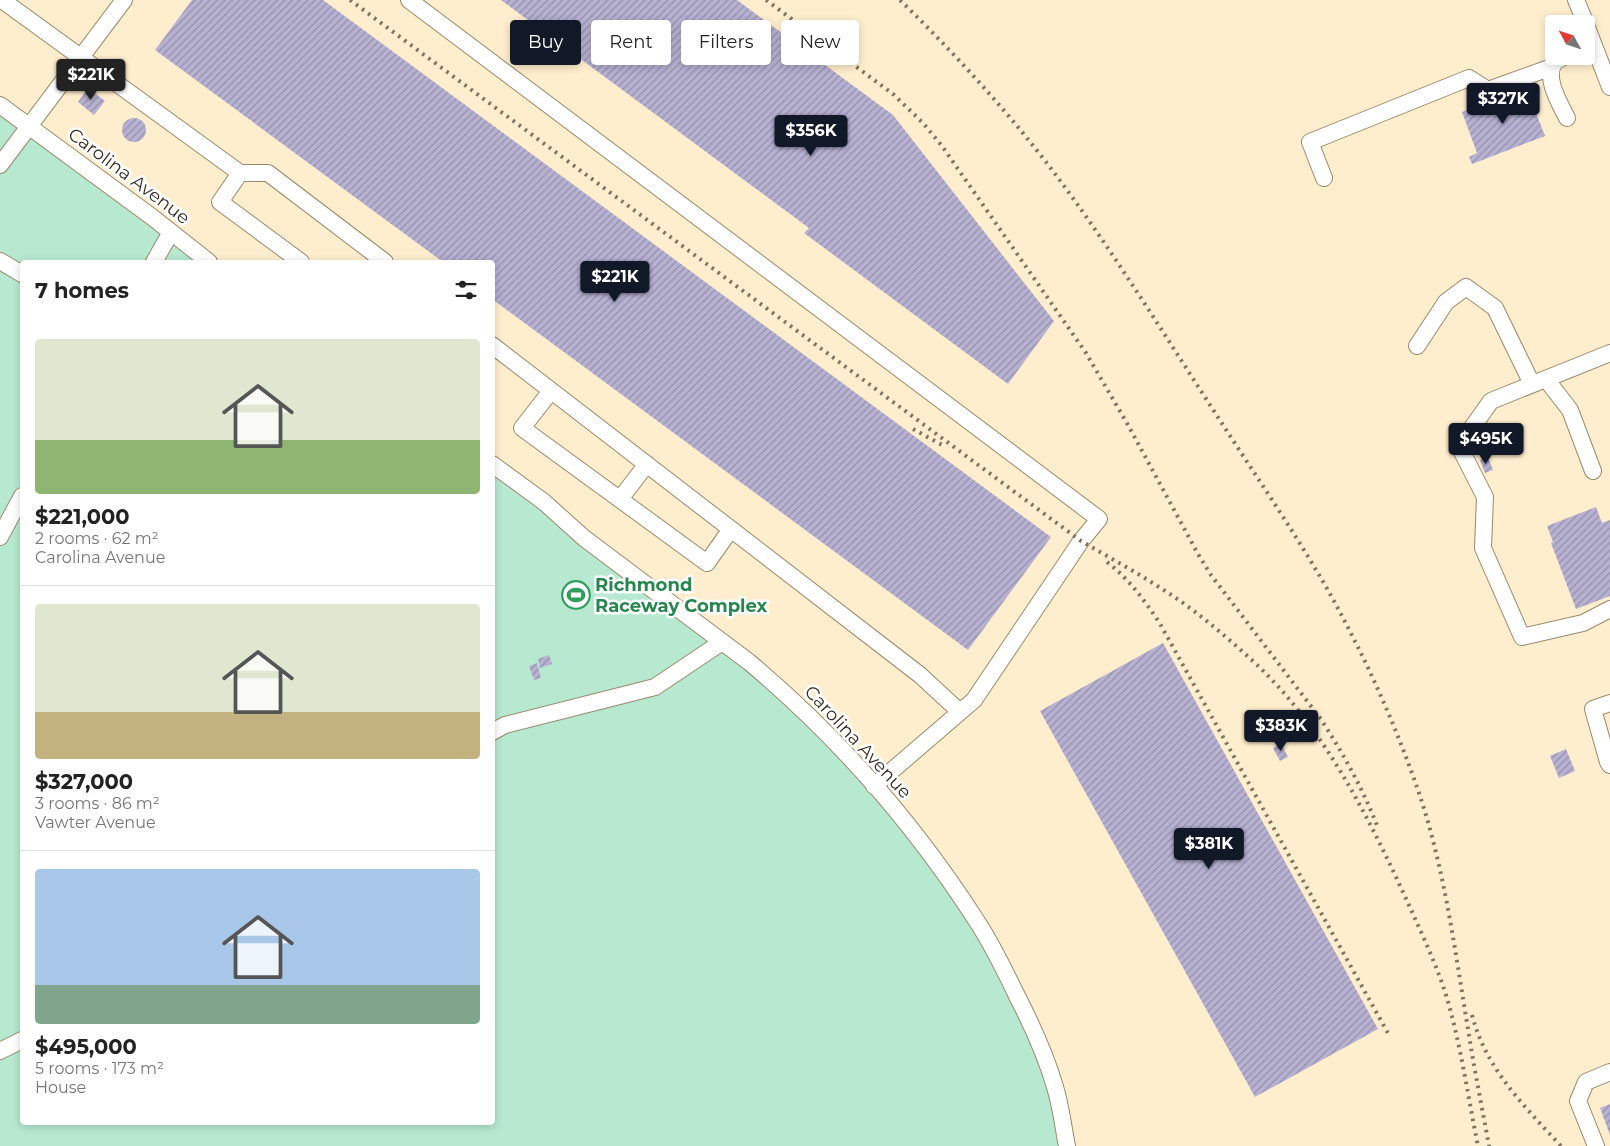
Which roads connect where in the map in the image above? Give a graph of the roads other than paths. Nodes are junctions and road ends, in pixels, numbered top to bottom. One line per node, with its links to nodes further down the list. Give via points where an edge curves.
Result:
1 (2, 0): 7 (street)
2 (124, 0): 7 (street)
3 (409, 0): 38 (street, via 1099,519 974,700)
4 (1576, 0): 5 (street)
5 (1582, 15)
6 (1595, 55): 9 (street)
7 (80, 58): 12 (street); 14 (street)
8 (1552, 67): 11 (street, via 1550,80); 15 (street, via 1488,90 1469,78 1310,142)
9 (1610, 87)
10 (0, 105): 12 (street, Carolina Avenue)
11 (1567, 118)
12 (30, 127): 13 (street); 16 (street, Carolina Avenue)
13 (0, 165)
14 (240, 173): 19 (street, via 220,202); 20 (street, via 268,173)
15 (1324, 178)
16 (171, 232): 17 (street); 18 (street, Carolina Avenue)
17 (155, 260)
18 (206, 260)
19 (297, 260)
20 (382, 260)
21 (0, 261): 22 (street)
22 (20, 273)
23 (1416, 346): 26 (street, via 1446,302 1466,287 1496,308)
24 (495, 347): 27 (street)
25 (1610, 353): 26 (street)
26 (1539, 381): 30 (street, via 1570,410); 35 (street, via 1490,401 1459,446 1485,498 1483,548 1522,637 1583,623)
27 (551, 391): 28 (street); 31 (street, via 522,428)
28 (647, 464): 31 (street); 33 (street)
29 (495, 466): 36 (street, Carolina Avenue)
30 (1593, 471)
31 (620, 499): 33 (street, via 708,563)
32 (20, 500): 34 (street)
33 (731, 529): 38 (street, via 920,675)
34 (0, 537)
35 (1610, 609)
36 (722, 642): 39 (street, via 655,687); 41 (street, Carolina Avenue, via 772,681)
37 (1610, 702): 40 (street, via 1593,710)
38 (960, 712): 41 (street)
39 (495, 731)
40 (1610, 765)
41 (874, 786): 45 (street, Carolina Avenue, via 936,862 979,924 1002,965 1026,1013 1055,1086)
42 (20, 1041): 43 (street)
43 (0, 1051)
44 (1610, 1072): 46 (street, via 1586,1082 1578,1101)
45 (1067, 1146)
46 (1596, 1146)

